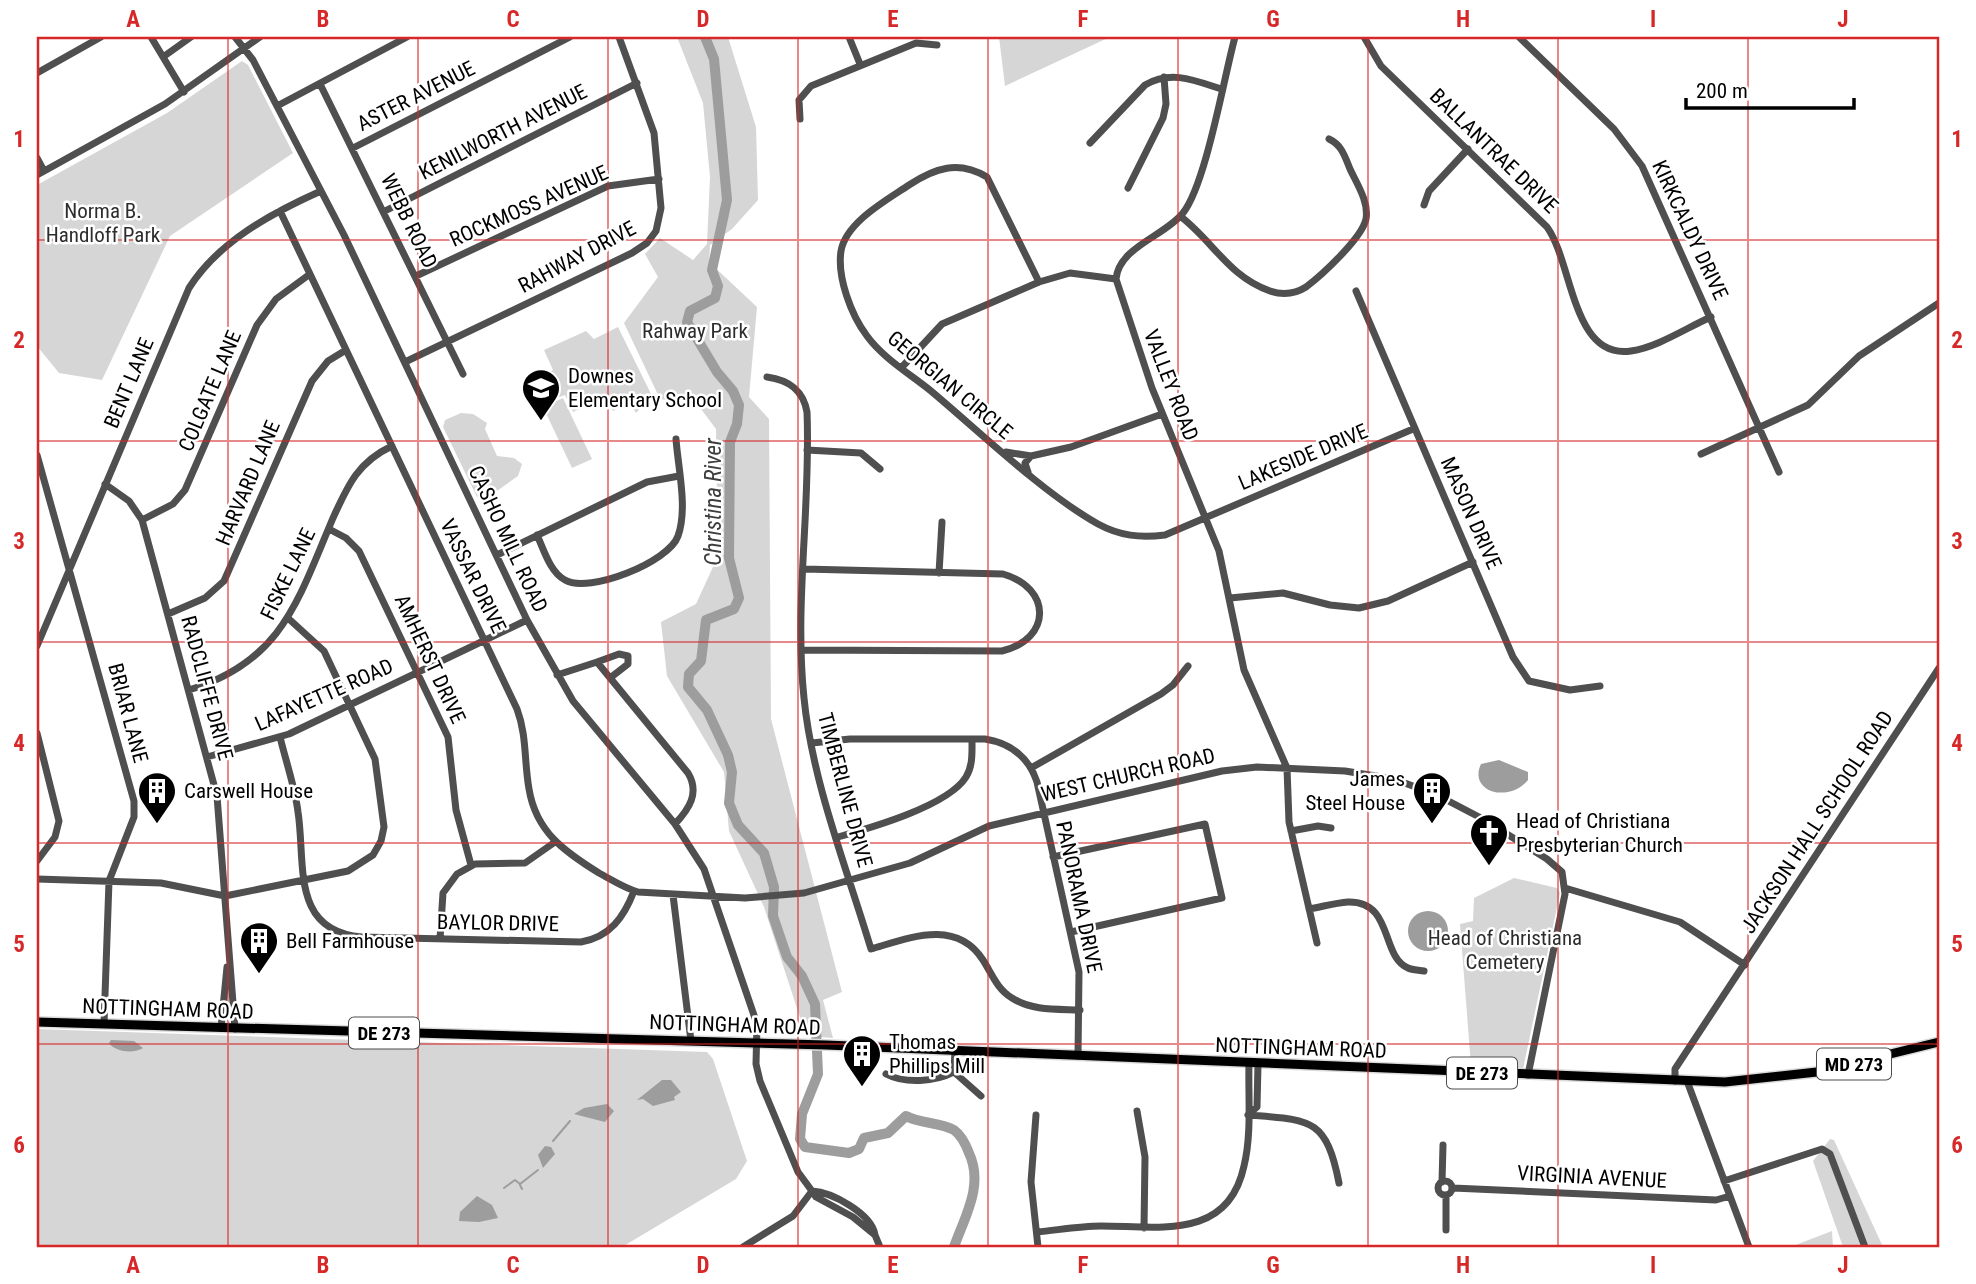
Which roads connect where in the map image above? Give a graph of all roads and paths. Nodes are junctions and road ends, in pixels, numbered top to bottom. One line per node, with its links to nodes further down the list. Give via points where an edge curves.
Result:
1 (101, 37): 17 (street)
2 (151, 37): 15 (street)
3 (191, 37): 15 (street)
4 (235, 37): 14 (street, CASHO MILL ROAD)
5 (260, 37): 14 (street)
6 (407, 37): 20 (street)
7 (570, 37): 27 (street, ASTER AVENUE)
8 (619, 37): 19 (street, RAHWAY DRIVE)
9 (849, 37): 16 (street)
10 (1235, 37): 21 (street)
11 (1364, 37): 28 (street, BALLANTRAE DRIVE, via 1381,66)
12 (1519, 37): 44 (street, KIRKCALDY DRIVE, via 1605,120 1637,158)
13 (937, 45): 16 (street, via 916,43)
14 (245, 47): 22 (street); 23 (street, CASHO MILL ROAD)
15 (163, 57): 22 (street)
16 (860, 64): 24 (street, via 811,86 799,100)
17 (37, 73)
18 (1164, 77): 21 (street, via 1176,75); 26 (street, via 1144,85); 32 (street, via 1163,118)
19 (637, 83): 31 (street, RAHWAY DRIVE, via 654,133); 36 (street, KENILWORTH AVENUE)
20 (320, 84): 23 (street); 27 (street, WEBB ROAD)
21 (1221, 89): 37 (street, via 1200,177)
22 (184, 92): 30 (street)
23 (277, 106): 33 (street, CASHO MILL ROAD)
24 (800, 120)
25 (1329, 139): 37 (street, via 1341,149 1352,173 1367,210 1366,221 1354,241 1305,287 1282,294 1267,290 1228,267 1200,232)
26 (1090, 143)
27 (353, 148): 36 (street, WEBB ROAD)
28 (1468, 149): 34 (street, via 1429,191); 44 (street, BALLANTRAE DRIVE, via 1552,233 1584,326 1602,346 1635,350)
29 (37, 159): 30 (street)
30 (40, 173)
31 (659, 179): 39 (street, ROCKMOSS AVENUE, via 608,186); 45 (street, RAHWAY DRIVE, via 659,224 640,248)
32 (1128, 188)
33 (321, 191): 35 (street, BENT LANE); 47 (street, CASHO MILL ROAD)
34 (1424, 205)
35 (280, 211): 38 (street, VASSAR DRIVE); 66 (street, BENT LANE, via 219,252 195,279)
36 (385, 211): 39 (street, WEBB ROAD)
37 (1180, 216): 40 (street, via 1124,259)
38 (310, 274): 46 (street, VASSAR DRIVE); 69 (street, COLGATE LANE, via 276,299 257,325 185,491)
39 (416, 276): 45 (street, WEBB ROAD)
40 (1116, 279): 41 (street, via 1070,273); 51 (street, VALLEY ROAD)
41 (1040, 282): 48 (street, via 942,324); 48 (street, GEORGIAN CIRCLE, via 986,177 957,165 912,183 873,210 841,248 841,269 858,321 883,353)
42 (1356, 291): 53 (street, MASON DRIVE)
43 (1939, 303): 52 (street, via 1859,356 1808,405)
44 (1711, 317): 52 (street, KIRKCALDY DRIVE)
45 (447, 341): 47 (street, RAHWAY DRIVE); 49 (street, WEBB ROAD)
46 (346, 350): 55 (street, VASSAR DRIVE); 79 (street, HARVARD LANE, via 328,361 312,381 224,581 205,598)
47 (405, 362): 73 (street, CASHO MILL ROAD)
48 (902, 367): 57 (street, GEORGIAN CIRCLE)
49 (463, 374)
50 (767, 377): 56 (street, TIMBERLINE DRIVE, via 788,383 802,396 807,412)
51 (1162, 414): 60 (street, via 1071,447); 68 (street, VALLEY ROAD)
52 (1760, 428): 59 (street); 63 (street, KIRKCALDY DRIVE)
53 (1413, 429): 68 (street, LAKESIDE DRIVE); 74 (street, MASON DRIVE)
54 (676, 439): 64 (street)
55 (392, 446): 71 (street, FISKE LANE, via 370,458 353,476); 82 (street, VASSAR DRIVE)
56 (807, 450): 61 (street, via 861,453); 76 (street, TIMBERLINE DRIVE)
57 (1004, 452): 60 (street); 62 (street, GEORGIAN CIRCLE)
58 (37, 454): 65 (street, BRIAR LANE)
59 (1701, 454)
60 (1031, 456): 62 (street, via 1025,463)
61 (880, 469)
62 (1028, 472): 68 (street, GEORGIAN CIRCLE, via 1098,524 1129,536 1165,535)
63 (1779, 472)
64 (678, 476): 72 (street, via 648,482); 72 (street, via 679,535 671,550 652,563 576,584 555,571)
65 (47, 484): 67 (street); 75 (street, BRIAR LANE)
66 (105, 484): 69 (street, RADCLIFFE DRIVE, via 130,500); 75 (street, BENT LANE)
67 (37, 487)
68 (1206, 517): 78 (street, VALLEY ROAD)
69 (142, 520): 79 (street, RADCLIFFE DRIVE)
70 (942, 522): 77 (street)
71 (329, 529): 80 (street, FISKE LANE); 88 (street, AMHERST DRIVE, via 359,551)
72 (537, 535): 73 (street)
73 (497, 555): 81 (street, CASHO MILL ROAD)
74 (1473, 562): 78 (street, via 1388,601 1359,608 1283,593); 91 (street, MASON DRIVE, via 1513,657 1529,681 1570,690)
75 (70, 566): 83 (street, BENT LANE); 112 (street, BRIAR LANE, via 134,801 134,817)
76 (804, 569): 77 (street); 84 (street, TIMBERLINE DRIVE)
77 (939, 573): 84 (street, via 1003,574 1029,586 1036,598 1037,631 1020,647 1002,652)
78 (1230, 598): 100 (street, VALLEY ROAD, via 1244,670)
79 (168, 614): 92 (street, RADCLIFFE DRIVE)
80 (289, 619): 92 (street, FISKE LANE, via 251,661); 93 (street, via 324,651)
81 (527, 620): 82 (street, LAFAYETTE ROAD); 89 (street, CASHO MILL ROAD)
82 (484, 640): 88 (street, LAFAYETTE ROAD); 106 (street, VASSAR DRIVE, via 523,727 533,807)
83 (37, 646)
84 (801, 650): 97 (street, TIMBERLINE DRIVE)
85 (597, 662): 89 (street); 90 (street); 90 (street, via 628,656 628,664)
86 (1188, 666): 99 (street, via 1161,694)
87 (1939, 668): 124 (street, JACKSON HALL SCHOOL ROAD)
88 (417, 672): 93 (street, LAFAYETTE ROAD); 109 (street, AMHERST DRIVE, via 451,745 456,810)
89 (557, 675): 102 (street, CASHO MILL ROAD)
90 (610, 678): 102 (street, via 692,779 693,799)
91 (1600, 686)
92 (189, 690): 98 (street, RADCLIFFE DRIVE)
93 (350, 704): 95 (street, LAFAYETTE ROAD); 111 (street, via 377,767 384,820 381,841 373,855 355,869)
94 (37, 733): 108 (street, via 59,821 55,837)
95 (280, 737): 98 (street, LAFAYETTE ROAD); 111 (street, BAYLOR DRIVE, via 297,805)
96 (972, 739): 97 (street); 99 (street, via 1006,745); 105 (street, via 971,767 956,789 893,821)
97 (812, 743): 105 (street, TIMBERLINE DRIVE)
98 (207, 757): 117 (street, RADCLIFFE DRIVE, via 218,804)
99 (1031, 768): 101 (street, PANORAMA DRIVE)
100 (1287, 768): 101 (street, WEST CHURCH ROAD, via 1230,769); 104 (street); 114 (street, WEST CHURCH ROAD, via 1380,775 1437,795 1553,863 1562,872)
101 (1043, 813): 107 (street, PANORAMA DRIVE); 113 (street, WEST CHURCH ROAD, via 989,826 919,860)
102 (675, 824): 118 (street, CASHO MILL ROAD)
103 (1331, 828): 104 (street)
104 (1291, 831): 119 (street)
105 (838, 837): 113 (street, TIMBERLINE DRIVE)
106 (555, 842): 109 (street, via 524,863); 115 (street, VASSAR DRIVE, via 569,855)
107 (1054, 857): 120 (street, PANORAMA DRIVE); 120 (street, via 1205,824 1222,898)
108 (37, 862)
109 (471, 865): 121 (street, via 445,888)
110 (37, 879): 112 (street)
111 (303, 880): 117 (street); 121 (street, BAYLOR DRIVE, via 313,911 336,931 352,936)
112 (109, 881): 117 (street, via 161,883); 128 (street, BRIAR LANE)
113 (851, 881): 118 (street, WEST CHURCH ROAD, via 780,897); 126 (street, TIMBERLINE DRIVE, via 871,949 921,935 954,936 975,949 996,983 1013,999 1032,1007)
114 (1565, 888): 124 (street, via 1681,922); 139 (street)
115 (634, 891): 116 (street, VASSAR DRIVE); 121 (street, BAYLOR DRIVE, via 616,923 590,940)
116 (673, 894): 118 (street, WEST CHURCH ROAD); 131 (street)
117 (225, 896): 123 (street, RADCLIFFE DRIVE)
118 (716, 897): 133 (street, CASHO MILL ROAD, via 755,1020)
119 (1309, 909): 122 (street); 125 (street, via 1348,902 1369,908 1382,922 1400,962 1408,969)
120 (1071, 932): 126 (street, PANORAMA DRIVE, via 1080,978)
121 (440, 939)
122 (1317, 943)
123 (228, 962): 129 (street, RADCLIFFE DRIVE); 130 (street, RADCLIFFE DRIVE)
124 (1745, 965): 141 (street, JACKSON HALL SCHOOL ROAD, via 1675,1069)
125 (1424, 971)
126 (1080, 1010): 135 (street, PANORAMA DRIVE)
127 (37, 1022): 128 (main road, NOTTINGHAM ROAD / DE 273)
128 (104, 1024): 129 (main road, NOTTINGHAM ROAD / DE 273)
129 (221, 1028): 130 (main road, NOTTINGHAM ROAD / DE 273)
130 (235, 1029): 131 (main road, NOTTINGHAM ROAD / DE 273)
131 (691, 1041): 133 (main road, NOTTINGHAM ROAD / DE 273)
132 (1939, 1042): 140 (main road, MD 273, via 1835,1069)
133 (757, 1043): 134 (main road, NOTTINGHAM ROAD / DE 273); 152 (street, CASHO MILL ROAD, via 760,1081 798,1172)
134 (954, 1050): 135 (main road, NOTTINGHAM ROAD / DE 273); 137 (street)
135 (1078, 1056): 136 (main road, NOTTINGHAM ROAD / DE 273)
136 (1254, 1063): 139 (main road, NOTTINGHAM ROAD / DE 273); 146 (street, via 1257,1107)
137 (954, 1072): 138 (street, via 901,1082); 143 (street)
138 (886, 1074)
139 (1528, 1075): 141 (main road, NOTTINGHAM ROAD / DE 273)
140 (1767, 1080): 142 (main road, NOTTINGHAM ROAD / DE 273)
141 (1675, 1081): 142 (main road, NOTTINGHAM ROAD / DE 273)
142 (1687, 1081): 148 (street)
143 (981, 1096)
144 (1137, 1111): 155 (street, via 1145,1157)
145 (1036, 1115): 157 (street, via 1031,1182)
146 (1248, 1115): 150 (street, via 1297,1120 1319,1130 1330,1146); 155 (street, via 1244,1167 1227,1200 1190,1225)
147 (1443, 1145): 149 (street)
148 (1724, 1181): 154 (street); 162 (street, via 1816,1149 1826,1151)
149 (1442, 1182): 151 (street, VIRGINIA AVENUE, via 1449,1182); 153 (street, via 1438,1191)
150 (1339, 1183)
151 (1452, 1188): 153 (street); 154 (street, VIRGINIA AVENUE, via 1716,1200)
152 (812, 1191): 158 (street, via 793,1216); 159 (street, via 860,1213 874,1226)
153 (1446, 1195): 156 (street)
154 (1730, 1196): 161 (street)
155 (1144, 1228): 157 (street, via 1093,1226)
156 (1446, 1230)
157 (1037, 1232): 160 (street)
158 (743, 1247)
159 (880, 1247)
160 (1038, 1247)
161 (1749, 1247)
162 (1865, 1247)

